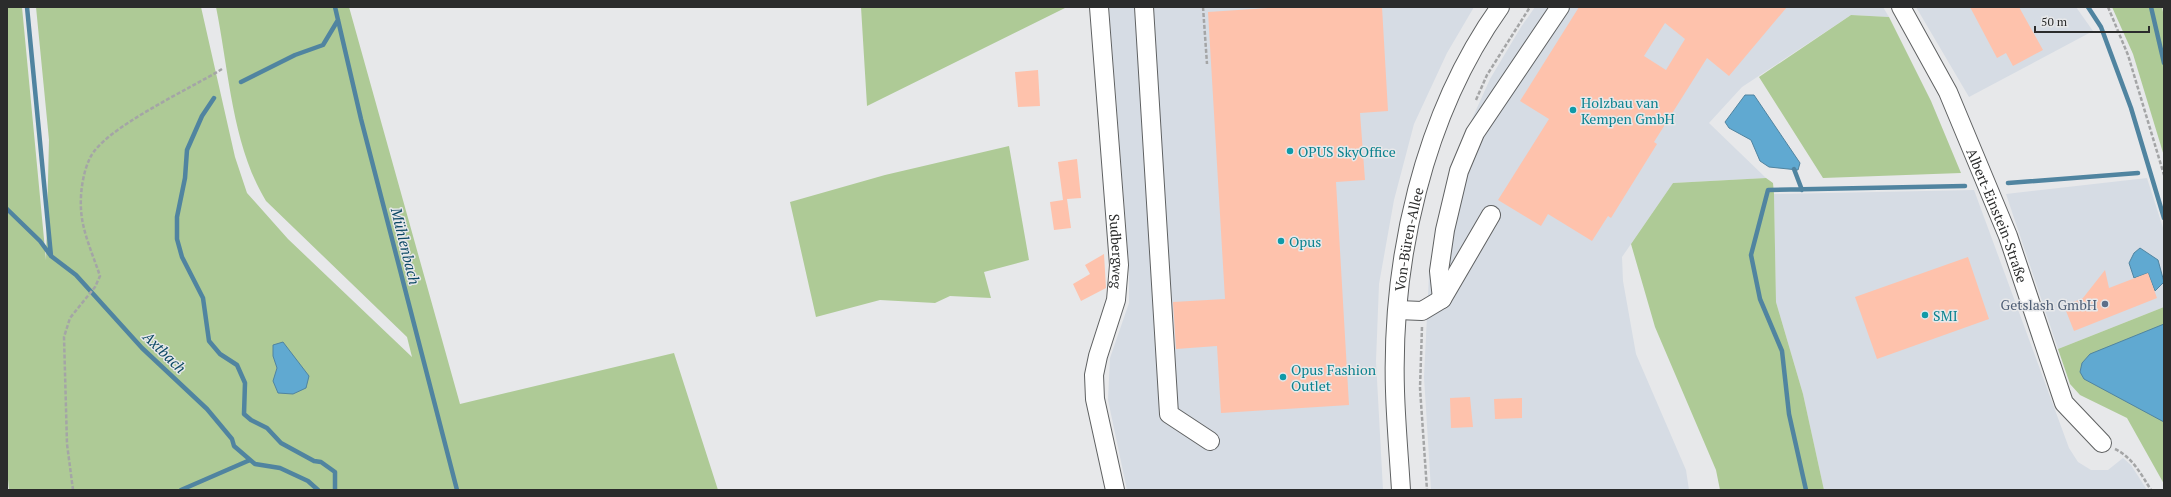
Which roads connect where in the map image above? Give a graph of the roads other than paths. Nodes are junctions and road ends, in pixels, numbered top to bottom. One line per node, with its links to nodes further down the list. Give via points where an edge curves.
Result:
1 (1098, 7): 11 (street, Sudbergweg, via 1119,265 1116,300 1094,375 1095,399)
2 (1144, 7): 9 (street, via 1169,414)
3 (1500, 7): 8 (street, Von-Büren-Allee, via 1466,63 1433,136 1413,202)
4 (1560, 7): 7 (street, via 1475,133 1459,171 1445,230 1439,271)
5 (1901, 7): 10 (street, Albert-Einstein-Straße, via 1948,92 2008,236 2064,403)
6 (1491, 215): 7 (street)
7 (1442, 299): 8 (street, via 1422,311)
8 (1398, 310): 12 (street, Von-Büren-Allee, via 1395,390)
9 (1210, 441)
10 (2102, 443)
11 (1115, 490)
12 (1402, 490)

